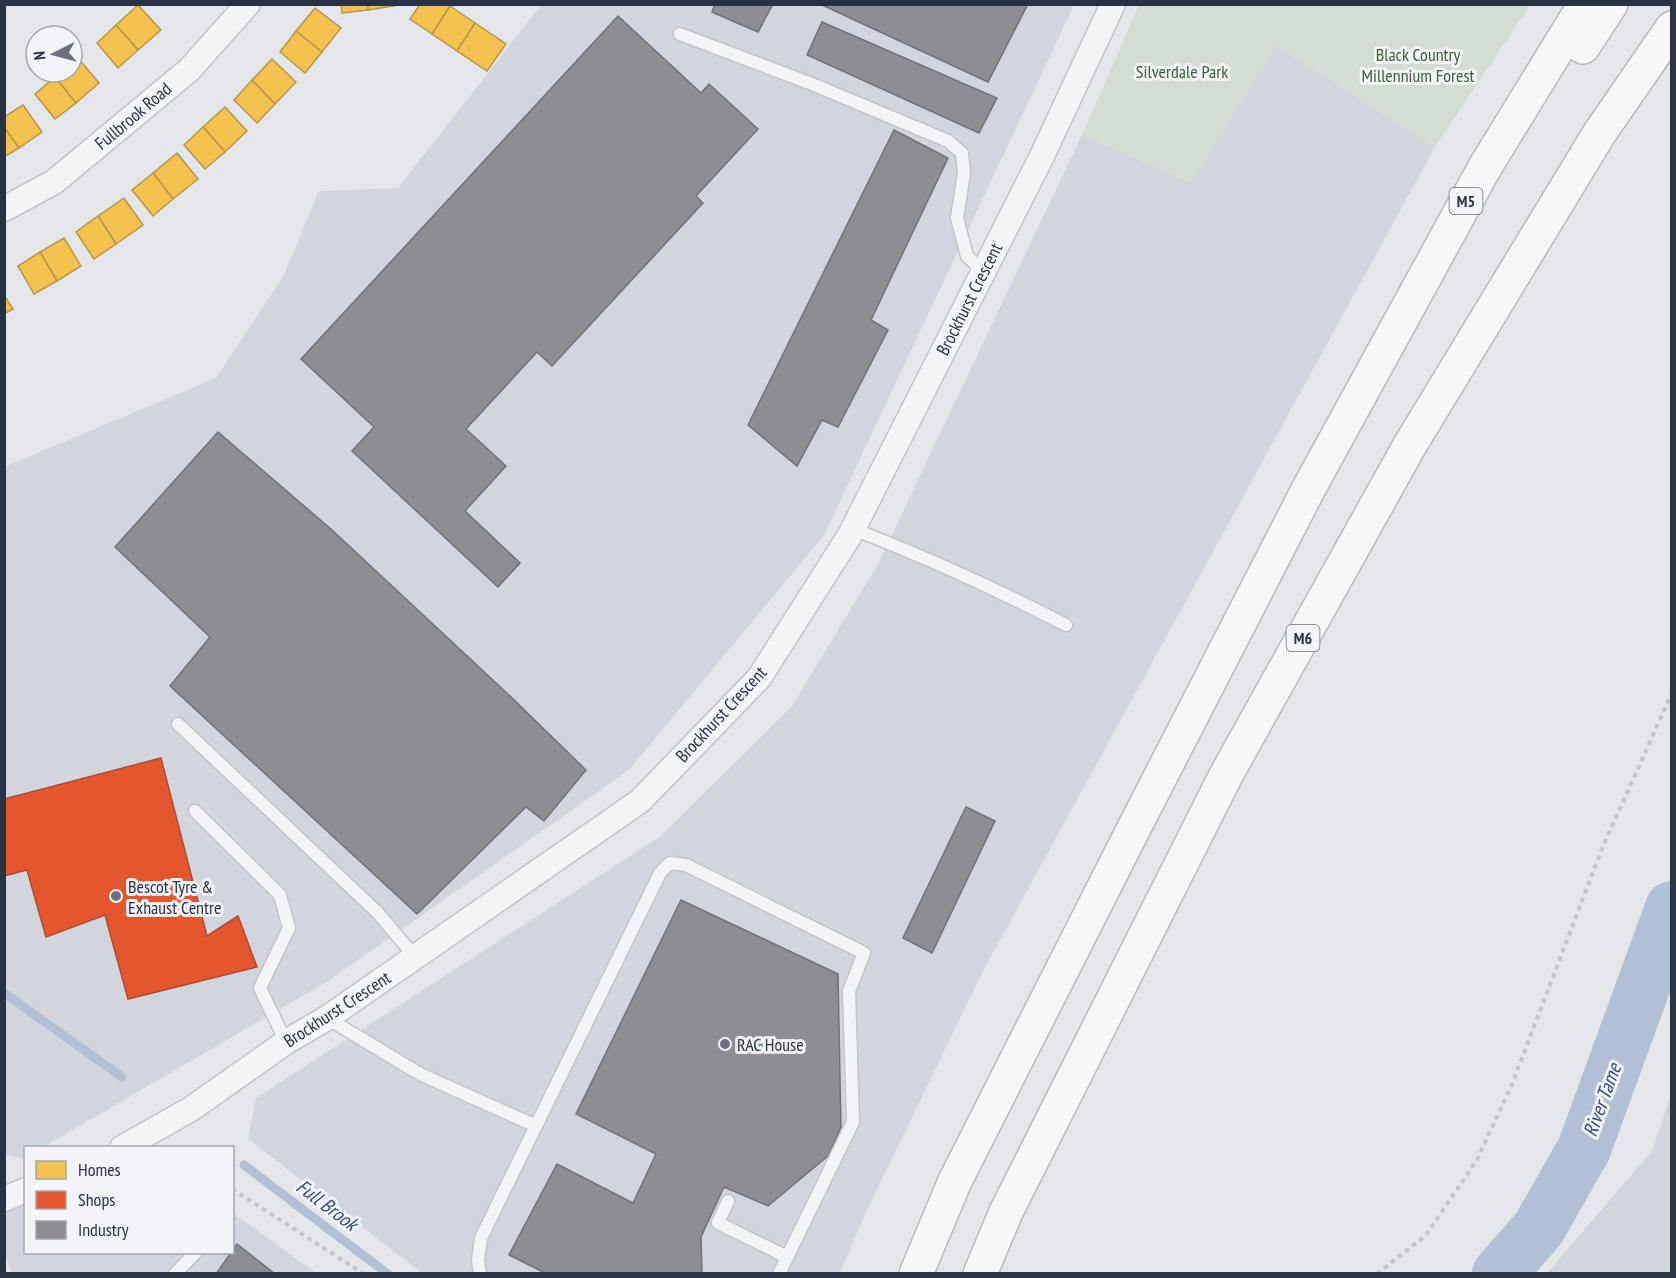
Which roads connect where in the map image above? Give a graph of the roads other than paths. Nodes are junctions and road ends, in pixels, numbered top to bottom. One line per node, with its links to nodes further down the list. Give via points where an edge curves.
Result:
1 (248, 4): 7 (street, Fullbrook Road, via 189,70 54,182)
2 (1113, 4): 8 (street, Brockhurst Crescent)
3 (1585, 4): 9 (highway, M5, via 1485,167)
4 (1611, 4): 9 (highway)
5 (1671, 28): 28 (highway, M6, via 1593,144 1410,445 1338,573 1226,775 1006,1212)
6 (680, 33): 8 (lane, via 948,141 962,153 964,173 957,218 968,256)
7 (4, 210)
8 (984, 272): 10 (street, Brockhurst Crescent)
9 (1355, 401): 27 (highway, via 955,1181)
10 (853, 529): 11 (lane, via 978,581); 14 (street, Brockhurst Crescent, via 759,678 640,801)
11 (1066, 625)
12 (178, 724): 14 (lane, via 378,913)
13 (195, 811): 16 (lane, via 280,895 289,928 260,988)
14 (415, 957): 15 (street, Brockhurst Crescent)
15 (327, 1018): 16 (street, Brockhurst Crescent); 17 (lane, via 420,1074)
16 (286, 1042): 18 (street, Brockhurst Crescent, via 191,1109)
17 (536, 1126): 23 (lane, via 660,873 670,863 686,865 864,952 849,991 853,1122); 25 (lane, via 481,1238)
18 (126, 1146)
19 (24, 1191): 20 (street)
20 (4, 1199)
21 (728, 1201): 23 (lane, via 718,1223)
22 (194, 1254): 24 (lane)
23 (787, 1257): 26 (lane)
24 (175, 1274)
25 (480, 1274)
26 (780, 1274)
27 (916, 1274)
28 (980, 1274)

